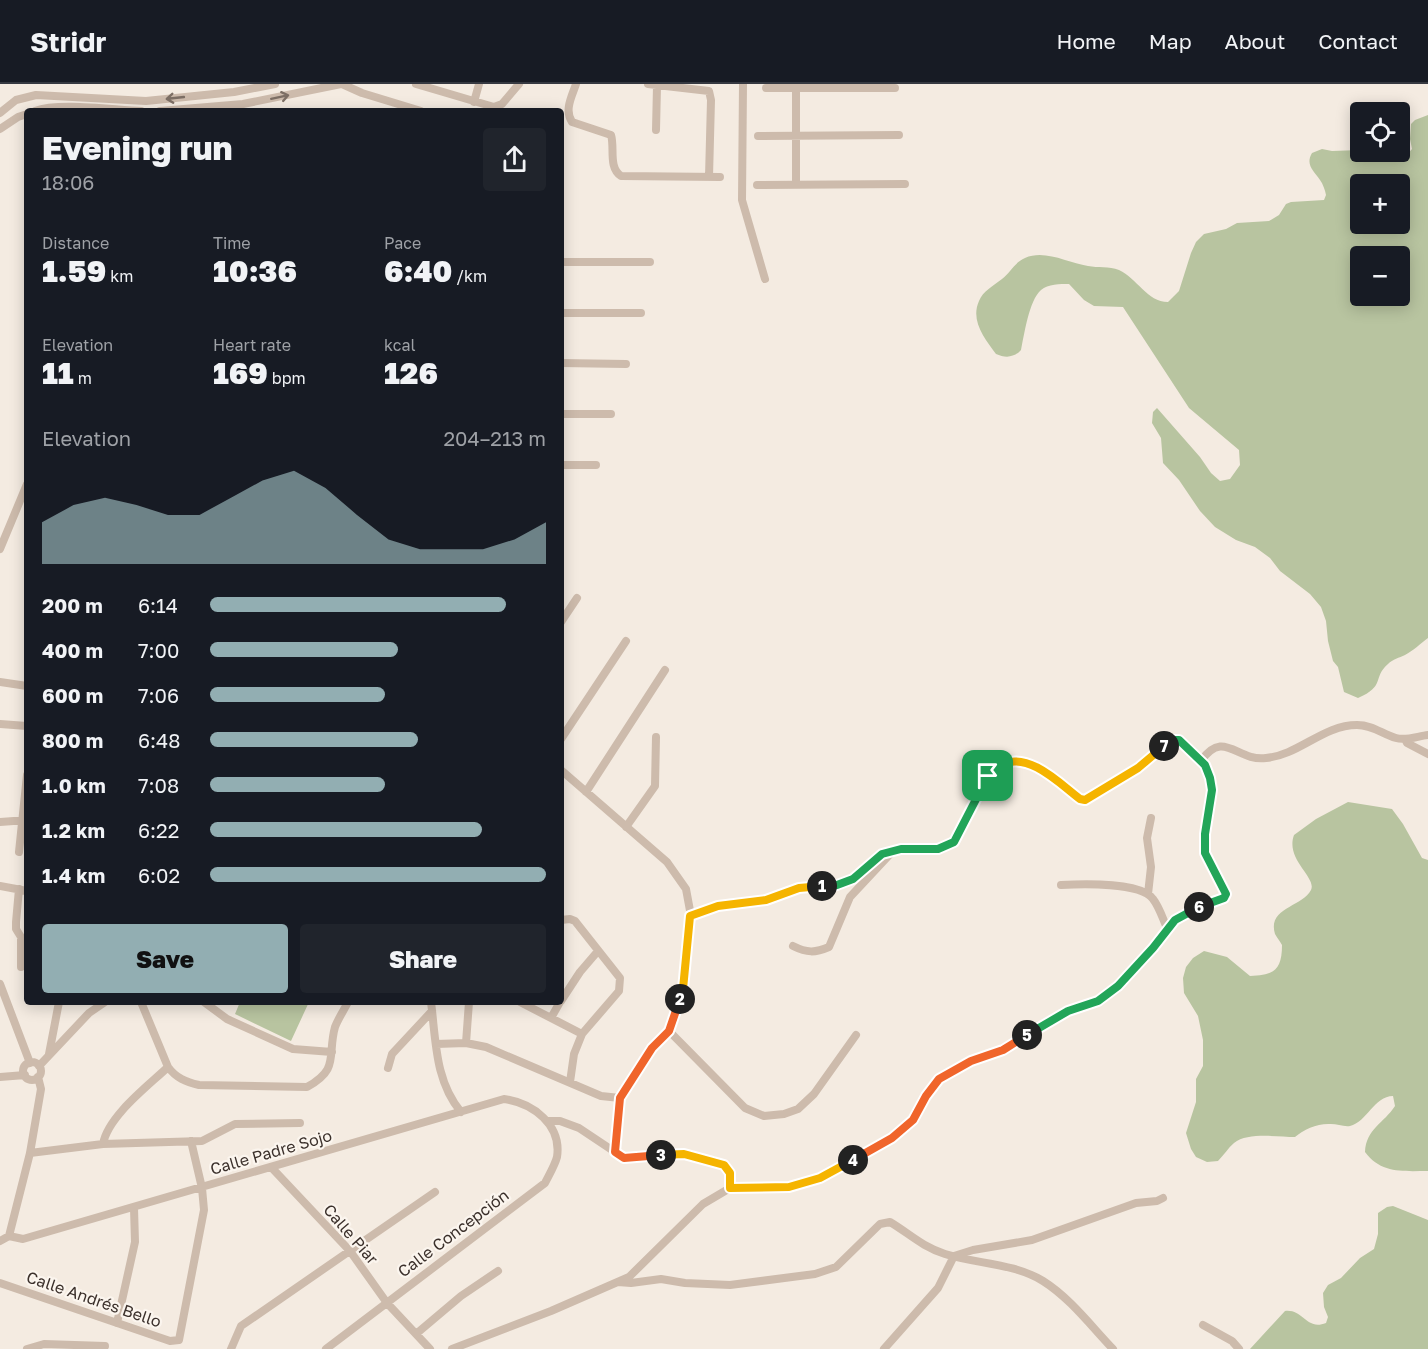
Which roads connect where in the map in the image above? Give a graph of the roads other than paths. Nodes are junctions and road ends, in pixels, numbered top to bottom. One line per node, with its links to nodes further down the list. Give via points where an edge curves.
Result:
1 (275, 84): 17 (street, one-way to 17, via 146,101 36,95 16,100)
2 (342, 84): 15 (street, one-way to 2, via 243,104); 16 (street)
3 (416, 84): 12 (street)
4 (479, 84): 12 (street)
5 (519, 84): 12 (street, via 499,106)
6 (576, 84): 24 (street, via 569,117 572,122 611,135 616,173)
7 (743, 84): 31 (street, via 742,200)
8 (653, 85): 20 (street); 24 (street, via 706,90 711,94)
9 (796, 86): 10 (street); 11 (street); 21 (street)
10 (766, 88)
11 (895, 88)
12 (474, 102)
13 (42, 108): 14 (street)
14 (74, 108)
15 (196, 108)
16 (411, 108)
17 (0, 113)
18 (24, 115): 19 (street)
19 (0, 129)
20 (656, 130)
21 (796, 135): 22 (street); 23 (street); 26 (street)
22 (899, 135)
23 (758, 136)
24 (709, 177): 25 (street)
25 (720, 177)
26 (796, 184): 27 (street); 28 (street)
27 (905, 184)
28 (757, 185)
29 (564, 262): 30 (street)
30 (650, 262)
31 (765, 279)
32 (564, 313): 33 (street)
33 (641, 314)
34 (564, 363): 35 (street)
35 (626, 364)
36 (564, 414): 37 (street)
37 (611, 414)
38 (564, 465): 39 (street)
39 (596, 465)
40 (24, 491): 41 (street)
41 (0, 549)
42 (577, 598): 43 (street)
43 (564, 618)
44 (626, 641): 50 (street)
45 (665, 670): 57 (street)
46 (0, 682): 47 (street)
47 (24, 686)
48 (0, 723): 49 (street)
49 (24, 726)
50 (564, 734)
51 (1428, 735): 53 (street)
52 (656, 736): 62 (street, via 655,786)
53 (1405, 739): 54 (street); 55 (street, via 1374,728 1350,725 1330,730 1274,757 1254,758 1220,746 1212,748)
54 (1428, 754)
55 (1201, 761): 64 (street, via 1179,740 1174,740 1138,768 1085,800 1053,776 1018,760 1002,764 988,776 954,842 938,849); 71 (street, via 1208,770 1212,790 1205,853 1226,894 1175,920)
56 (564, 773): 57 (street)
57 (586, 792): 62 (street)
58 (1151, 818): 68 (street, via 1147,838 1151,867)
59 (24, 820): 60 (street)
60 (0, 822)
61 (24, 825): 63 (street)
62 (626, 827): 69 (street, via 667,862 686,889)
63 (19, 852)
64 (892, 852): 69 (street, via 882,854 853,879 837,885 799,888 766,900 718,906); 72 (street, via 850,897 829,947 817,953)
65 (1061, 885): 68 (street, via 1109,884)
66 (0, 886): 67 (street)
67 (23, 890): 74 (street, via 16,922 21,937)
68 (1148, 894): 71 (street)
69 (690, 916): 87 (street, via 683,989)
70 (564, 920): 73 (street, via 575,921)
71 (1168, 930): 112 (street, via 1118,986 1098,1001 1068,1011 1003,1050 971,1061 939,1079 913,1120 892,1138 820,1178 789,1187)
72 (793, 946)
73 (598, 951): 76 (street); 88 (street, via 620,978 620,987)
74 (21, 967)
75 (0, 984): 94 (street)
76 (564, 997)
77 (58, 1005): 93 (street)
78 (101, 1005): 93 (street)
79 (142, 1005): 96 (street)
80 (208, 1005): 92 (street, via 227,1019 293,1049)
81 (347, 1005): 92 (street, via 336,1027)
82 (470, 1005): 90 (street)
83 (526, 1005): 86 (street)
84 (559, 1005): 86 (street)
85 (432, 1006): 91 (street); 97 (street, via 392,1054)
86 (551, 1018): 88 (street)
87 (669, 1031): 89 (street, via 745,1108 765,1116 798,1109 814,1094); 102 (street, via 652,1048)
88 (582, 1034): 101 (street)
89 (856, 1035)
90 (466, 1043): 91 (street); 101 (street, via 486,1047)
91 (436, 1044): 103 (street, via 443,1085)
92 (332, 1052): 96 (street, via 323,1079 307,1087 198,1085 183,1080)
93 (49, 1055): 95 (street)
94 (30, 1063): 95 (street); 98 (street, via 24,1067)
95 (39, 1066): 100 (street)
96 (168, 1067): 107 (street, via 119,1115 105,1135)
97 (388, 1068)
98 (25, 1075): 99 (street); 100 (street, via 31,1080)
99 (0, 1077)
100 (38, 1077): 109 (street, via 41,1089)
101 (570, 1082): 102 (street, via 601,1096)
102 (620, 1098): 108 (street)
103 (461, 1112): 104 (street, Calle Padre Sojo, via 504,1099 531,1106); 110 (street, Calle Padre Sojo)
104 (547, 1121): 108 (street, via 579,1128); 123 (street, Calle Concepción, via 557,1140 557,1158 545,1183)
105 (300, 1123): 106 (street, via 235,1124 202,1141)
106 (192, 1141): 107 (street); 111 (street)
107 (104, 1144): 109 (street)
108 (615, 1152): 112 (street, via 624,1158 684,1154 715,1161 730,1173)
109 (30, 1153): 116 (street)
110 (271, 1167): 111 (street, Calle Padre Sojo); 118 (street, Calle Piar)
111 (202, 1188): 115 (street, Calle Padre Sojo); 124 (street, Calle Andrés Bello, via 204,1210 179,1340 170,1341)
112 (730, 1188): 121 (street, via 703,1204 641,1266)
113 (435, 1192): 118 (street)
114 (1163, 1198): 119 (street, via 1136,1203 1032,1240)
115 (134, 1208): 116 (street, Calle Padre Sojo, via 23,1239); 124 (street, via 135,1242)
116 (9, 1236): 117 (street, Calle Padre Sojo)
117 (0, 1241)
118 (350, 1251): 123 (street, Calle Piar); 129 (street, via 241,1326)
119 (954, 1256): 121 (street, via 924,1246 890,1222 880,1224 836,1267 815,1275 730,1285 661,1279); 133 (street, via 938,1288); 134 (street, via 1023,1271 1043,1281)
120 (498, 1271): 126 (street)
121 (617, 1282): 132 (street)
122 (0, 1283): 124 (street, Calle Andrés Bello)
123 (387, 1303): 126 (street, Calle Piar); 130 (street, Calle Concepción)
124 (117, 1323)
125 (1203, 1325): 135 (street)
126 (416, 1334): 131 (street, Calle Piar)
127 (105, 1346): 128 (street, via 44,1344)
128 (27, 1349)
129 (231, 1349)
130 (326, 1349)
131 (430, 1349)
132 (452, 1349)
133 (884, 1349)
134 (1113, 1349)
135 (1239, 1349)

